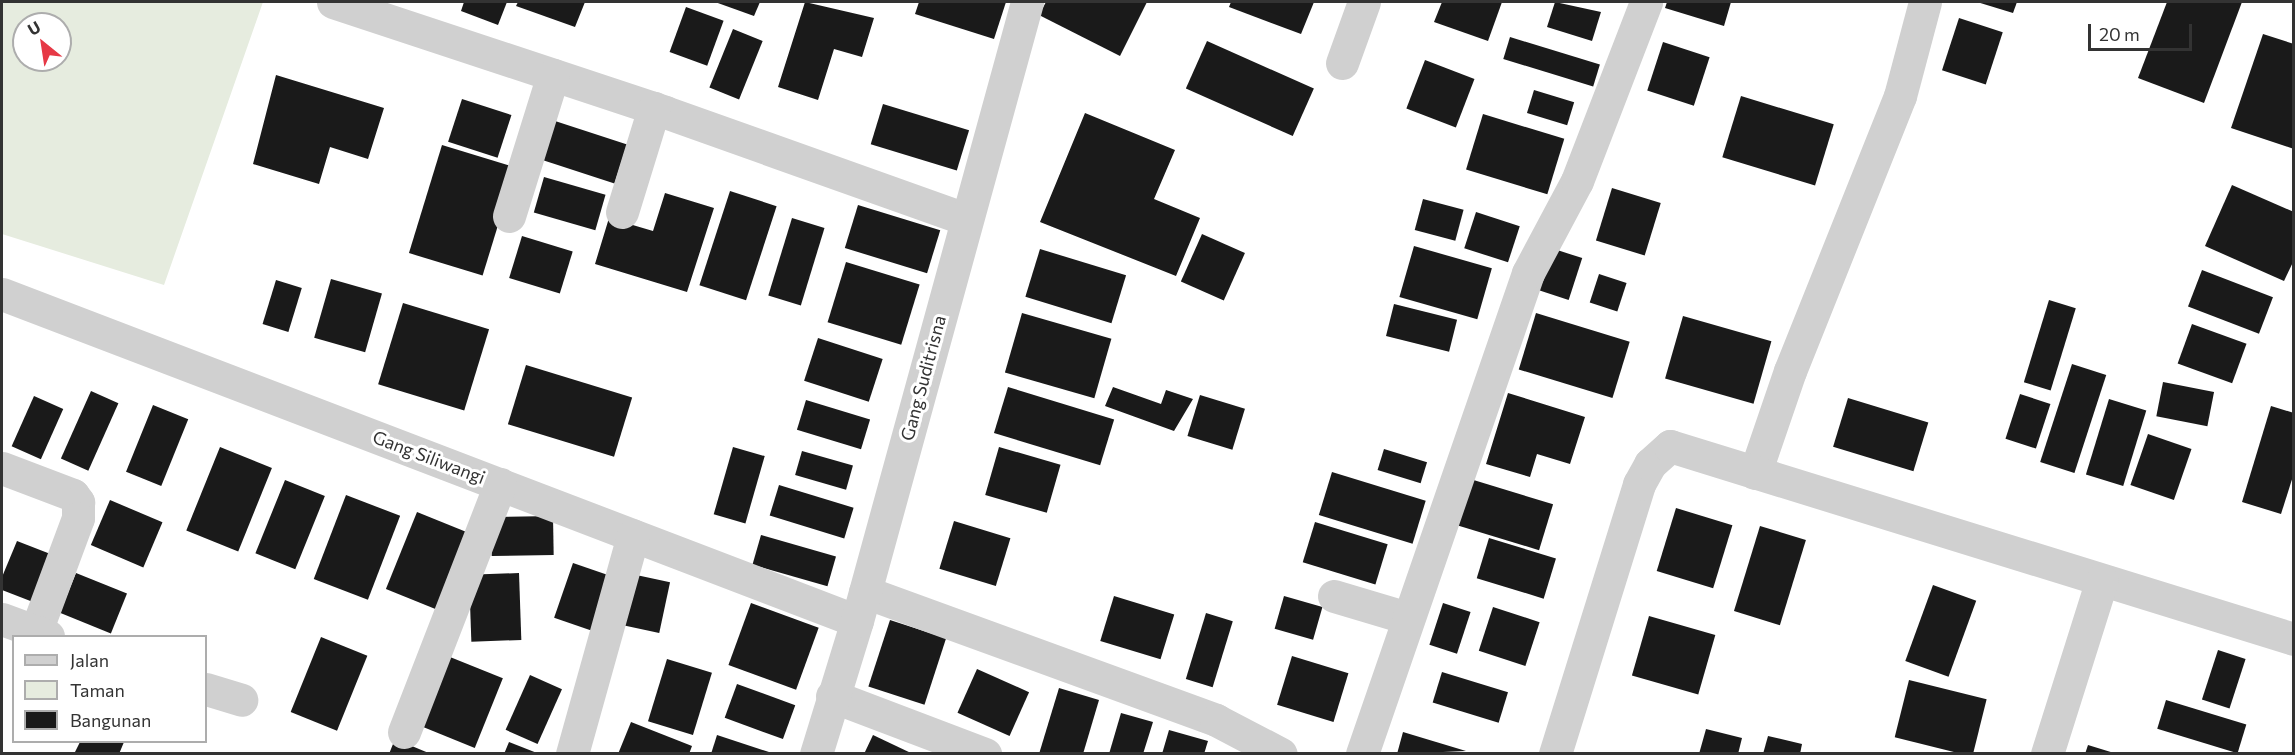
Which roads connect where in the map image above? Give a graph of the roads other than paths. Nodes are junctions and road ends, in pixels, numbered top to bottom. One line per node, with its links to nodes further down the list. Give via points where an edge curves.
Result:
1 (333, 2): 7 (street)
2 (1027, 2): 11 (street, Gang Suditrisna)
3 (1364, 2): 6 (street)
4 (1646, 2): 20 (street, via 1576,181 1528,273)
5 (1925, 2): 14 (street, via 1900,96 1790,371)
6 (1342, 63)
7 (553, 75): 8 (street); 10 (street)
8 (654, 108): 9 (street); 11 (street)
9 (622, 212)
10 (509, 216)
11 (966, 219): 19 (street, Gang Suditrisna)
12 (2, 294): 15 (street, Gang Siliwangi)
13 (2, 468): 22 (street, via 73,495 78,502 78,518)
14 (1755, 473): 17 (street); 33 (street, via 1675,446 1650,464 1639,484)
15 (500, 484): 16 (street, Gang Siliwangi); 27 (street)
16 (633, 535): 19 (street, Gang Siliwangi); 28 (street)
17 (2102, 580): 23 (street); 34 (street)
18 (1334, 596): 20 (street)
19 (861, 606): 25 (street, Gang Suditrisna); 31 (street, Gang Siliwangi, via 1216,720)
20 (1408, 618): 32 (street)
21 (2, 619): 22 (street)
22 (42, 634)
23 (2294, 639)
24 (207, 689): 26 (street)
25 (832, 696): 29 (street, Gang Suditrisna); 30 (street)
26 (241, 700)
27 (404, 732)
28 (572, 753)
29 (816, 753)
30 (985, 753)
31 (1281, 753)
32 (1362, 753)
33 (1555, 753)
34 (2047, 753)

